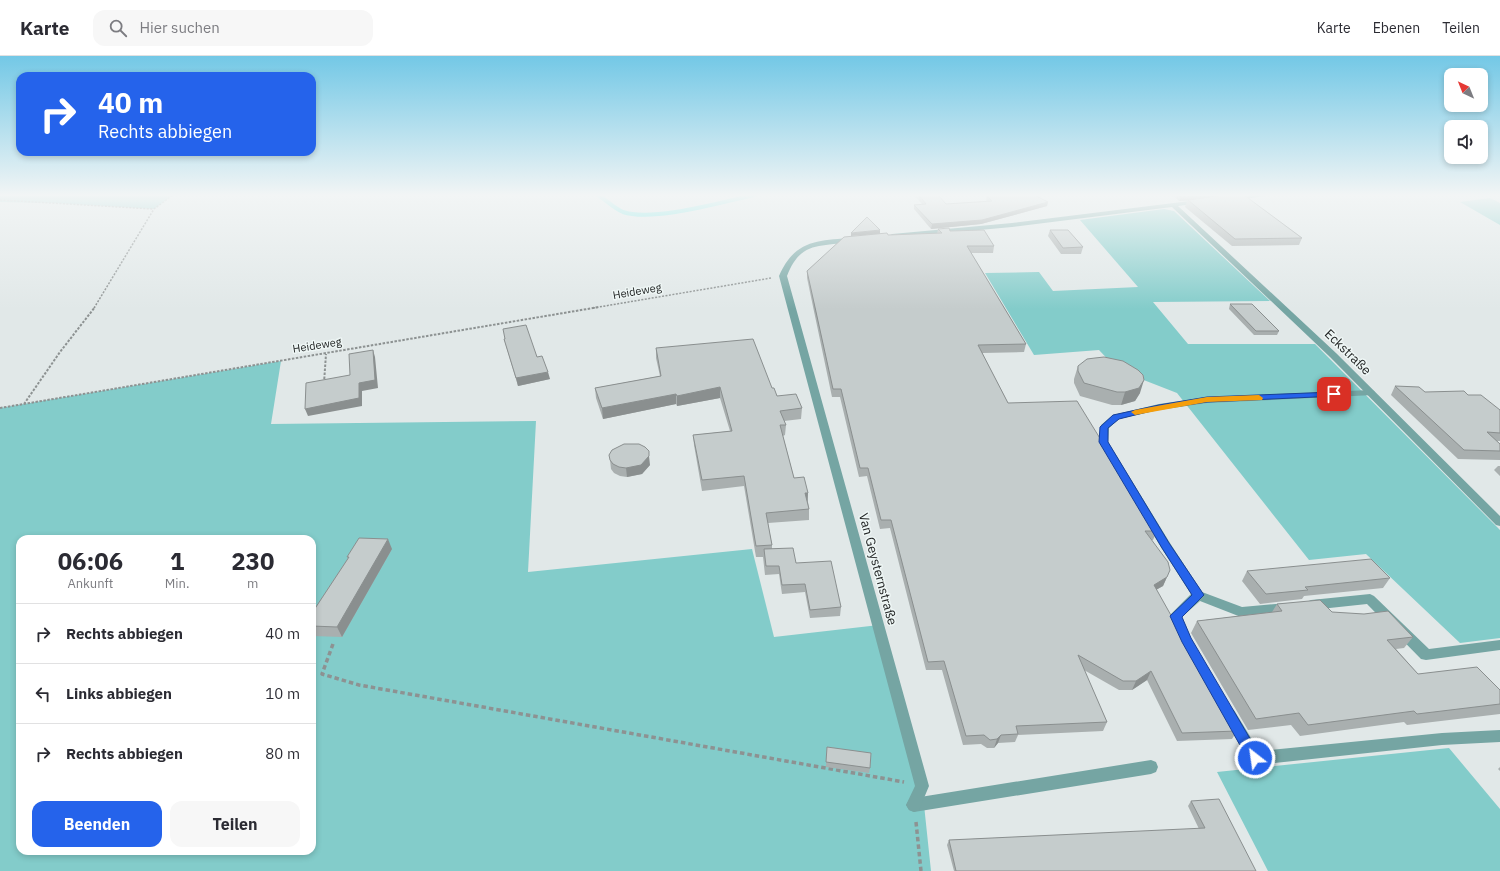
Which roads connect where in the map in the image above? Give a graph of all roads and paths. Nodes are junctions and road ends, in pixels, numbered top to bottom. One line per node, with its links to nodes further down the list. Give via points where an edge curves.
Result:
1 (140, 233): 10 (path, via 100,300)
2 (924, 233): 4 (street)
3 (1203, 233): 9 (street, Eckstraße)
4 (881, 237)
5 (858, 239): 6 (street, via 827,242 806,249 792,258)
6 (783, 276): 7 (path, Heideweg); 20 (street, Van Geysternstraße)
7 (326, 354): 8 (path); 10 (path, Heideweg)
8 (324, 386)
9 (1371, 393): 12 (street, Eckstraße); 13 (street, via 1207,400 1116,417 1104,427 1103,442)
10 (24, 404): 11 (path, Heideweg)
11 (0, 408)
12 (1500, 522)
13 (1198, 595): 15 (street, via 1241,612 1370,599 1426,655); 16 (street, via 1176,616)
14 (333, 644): 20 (path, via 322,674 359,685)
15 (1500, 645)
16 (1189, 646)
17 (1224, 705): 18 (street, via 1255,758 1442,739)
18 (1500, 736)
19 (1150, 767): 21 (street)
20 (922, 786): 21 (street)
21 (914, 805): 22 (path)
22 (921, 871)

